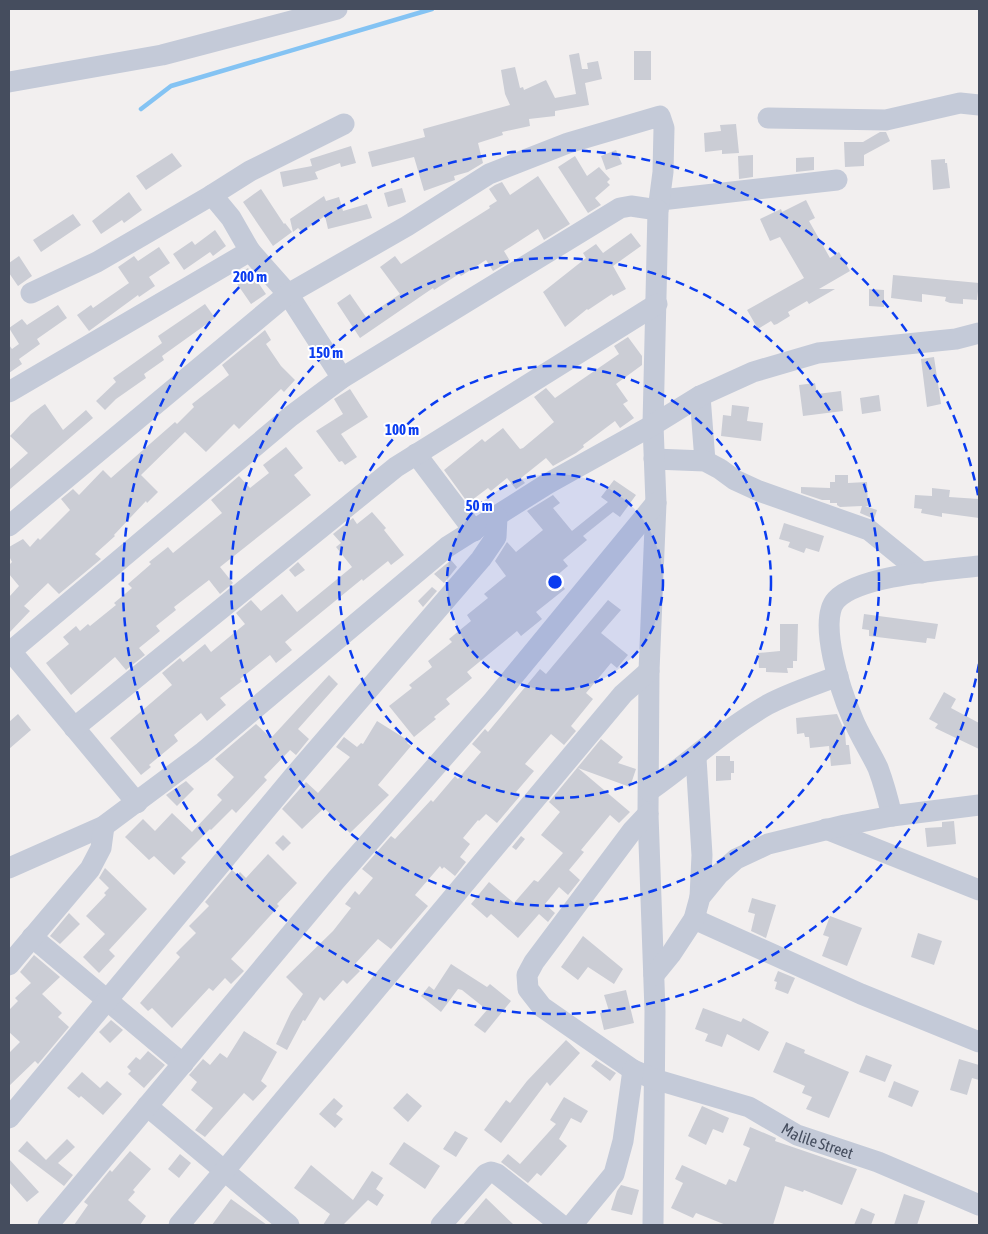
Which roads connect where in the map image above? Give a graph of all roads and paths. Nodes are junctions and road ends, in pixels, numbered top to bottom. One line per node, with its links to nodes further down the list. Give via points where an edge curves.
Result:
1 (338, 9): 2 (street, via 162,56)
2 (9, 82)
3 (979, 105): 4 (street, via 960,103 886,120)
4 (768, 118)
5 (344, 124): 7 (street, via 250,171)
6 (837, 180): 8 (street)
7 (212, 195): 9 (street, via 231,218); 10 (street, via 98,262)
8 (660, 205): 11 (street, via 664,128 663,119 656,116 568,143 489,174 407,226); 12 (street); 14 (street, via 620,208)
9 (250, 251): 11 (street); 15 (street)
10 (31, 293)
11 (288, 294): 14 (street); 23 (street)
12 (657, 304): 17 (street); 18 (street)
13 (979, 333): 16 (street, via 956,339 818,353 753,372)
14 (342, 378): 27 (street, via 291,416)
15 (9, 392)
16 (700, 396): 17 (street); 20 (street)
17 (653, 425): 19 (street); 22 (street, via 547,484)
18 (416, 454): 24 (street); 30 (street)
19 (654, 459): 20 (street); 21 (street)
20 (704, 461): 26 (street, via 760,491 868,530)
21 (656, 504): 28 (street); 48 (street, via 493,701 336,880)
22 (497, 517): 24 (street); 46 (street, via 496,537 482,560 294,776)
23 (9, 526)
24 (474, 530): 33 (street, via 447,547 202,753)
25 (979, 566): 26 (street)
26 (922, 573): 29 (street, via 870,583 835,601 828,621)
27 (10, 650): 30 (street)
28 (648, 671): 32 (street); 53 (street, via 623,694)
29 (838, 676): 31 (street, via 768,704); 36 (street, via 851,716 886,791)
30 (74, 728): 33 (street)
31 (696, 758): 32 (street); 41 (street, via 702,855)
32 (650, 791): 35 (street)
33 (137, 803): 37 (street)
34 (979, 805): 36 (street)
35 (648, 814): 45 (street); 49 (street, Malile Street, via 632,830 527,975 528,989 542,1007)
36 (892, 816): 38 (street)
37 (104, 826): 39 (street); 43 (street, via 101,848 90,869)
38 (826, 829): 40 (street); 41 (street, via 768,844 736,858)
39 (9, 868)
40 (979, 890)
41 (700, 898): 42 (street)
42 (694, 919): 45 (street); 47 (street, via 861,994)
43 (32, 938): 44 (street); 46 (street)
44 (9, 964)
45 (654, 975): 50 (street)
46 (106, 1001): 48 (street); 52 (street)
47 (979, 1042)
48 (183, 1064): 51 (street)
49 (633, 1070): 50 (street, Malile Street); 61 (street, via 623,1141 614,1174)
50 (654, 1079): 54 (street, Malile Street, via 749,1107 797,1135 878,1162); 55 (street)
51 (147, 1106): 53 (street); 56 (street)
52 (9, 1118)
53 (223, 1172): 57 (street); 58 (street)
54 (979, 1205)
55 (655, 1224)
56 (48, 1225)
57 (179, 1225)
58 (289, 1225)
59 (441, 1225): 60 (street, via 491,1172)
60 (561, 1225)
61 (572, 1225)

